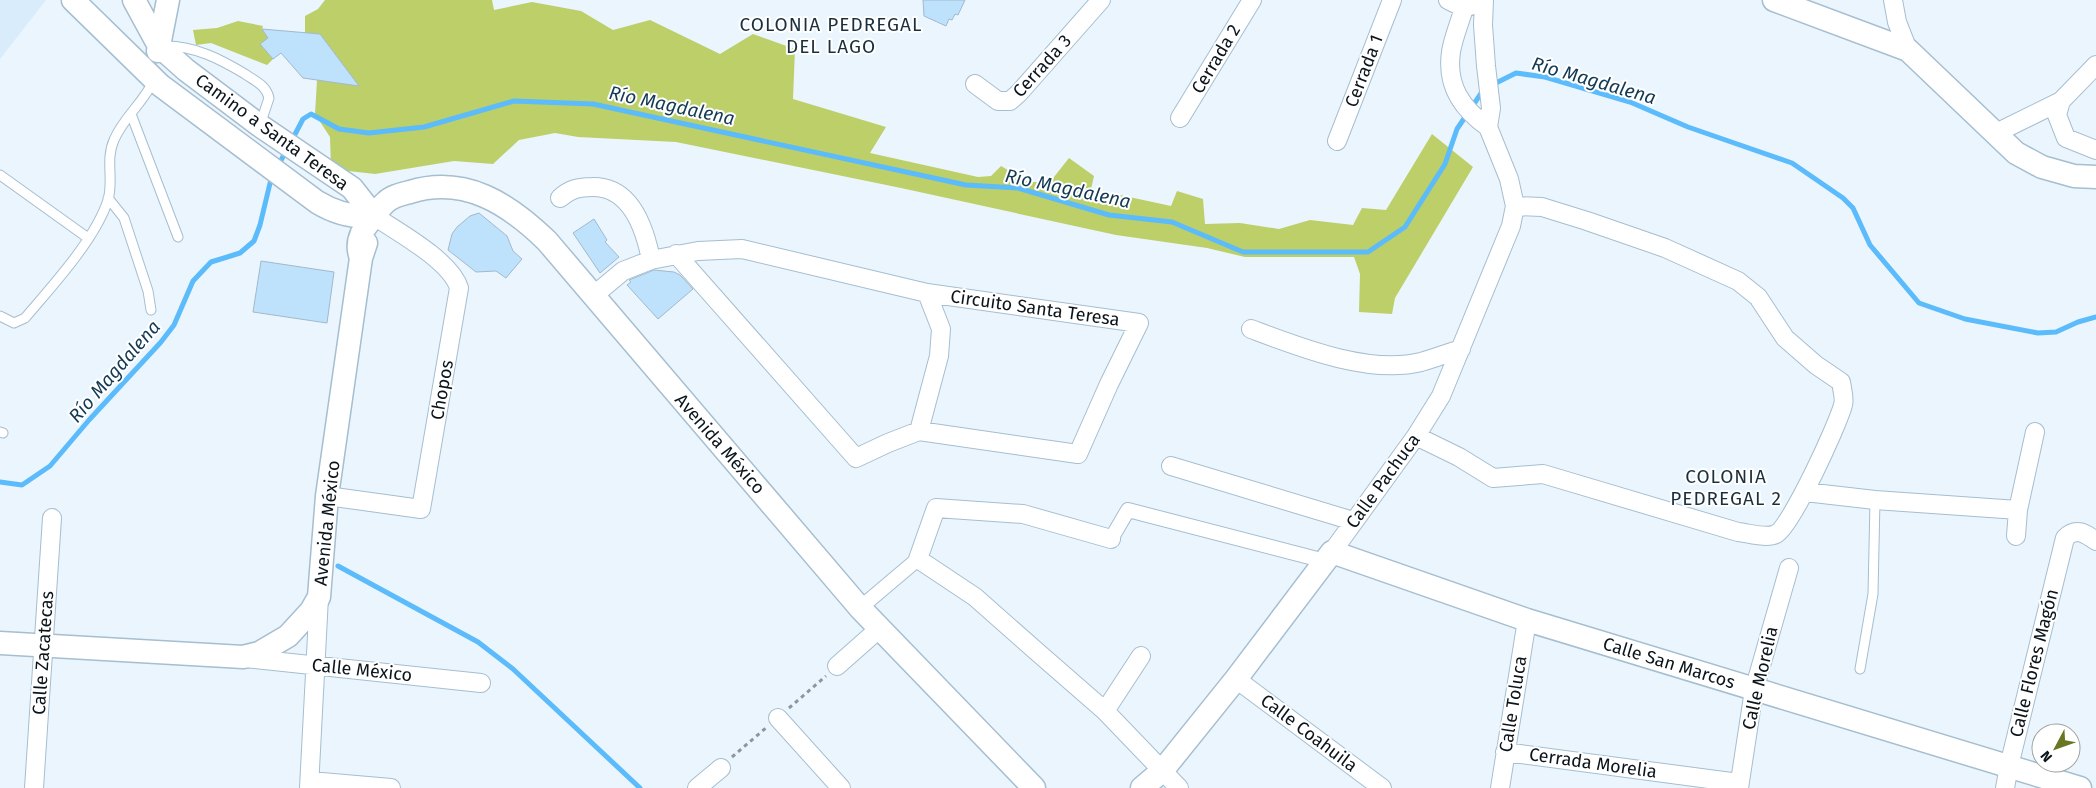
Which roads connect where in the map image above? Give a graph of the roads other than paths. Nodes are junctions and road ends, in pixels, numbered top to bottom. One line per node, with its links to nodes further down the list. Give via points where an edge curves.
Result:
1 (73, 0): 14 (street, Camino a Santa Teresa)
2 (115, 0): 11 (street)
3 (1101, 0): 17 (street, Cerrada 3, via 1010,101 998,101)
4 (1252, 0): 20 (street, Cerrada 2)
5 (1392, 0): 24 (street, Cerrada 1)
6 (1448, 0): 10 (street)
7 (1484, 0): 10 (street); 21 (street, via 1484,41 1491,108)
8 (1774, 0): 13 (street)
9 (1892, 0): 13 (street)
10 (1464, 8): 21 (street, via 1451,52 1452,80 1459,99 1471,116)
11 (150, 9): 12 (street); 14 (street)
12 (159, 46): 16 (street); 22 (street, Camino a Santa Teresa); 22 (lane, via 179,46 221,59 262,85 269,98)
13 (1908, 50): 23 (street)
14 (137, 63): 16 (street, Camino a Santa Teresa)
15 (2096, 64): 18 (street)
16 (154, 80): 19 (lane); 30 (street, Camino a Santa Teresa)
17 (974, 84)
18 (2061, 101): 23 (street); 25 (street, via 2057,115 2066,138)
19 (131, 114): 28 (lane, via 114,139 109,158); 34 (lane)
20 (1180, 118)
21 (1488, 127): 31 (street, Calle Pachuca)
22 (264, 128): 32 (street, Camino a Santa Teresa, via 352,188)
23 (1994, 134): 27 (street, via 2016,153 2042,167 2074,176)
24 (1337, 141)
25 (2096, 150)
26 (0, 175): 33 (lane)
27 (2096, 177)
28 (108, 198): 33 (lane); 40 (lane, via 124,218)
29 (560, 198): 37 (street, via 583,187 608,189 620,196 630,205 639,221)
30 (317, 202): 32 (street, Camino a Santa Teresa, via 335,212); 35 (street, Camino a Santa Teresa, via 339,222)
31 (1516, 206): 43 (street, Calle Pachuca, via 1511,226); 48 (street, via 1542,207 1665,248 1738,281 1758,298 1785,338 1841,382 1844,404)
32 (374, 216): 35 (street, Avenida México); 39 (street, Avenida México, via 395,196 428,186 478,193 494,200 533,228); 49 (street, Chopos, via 438,260 452,273 459,288 421,509)
33 (88, 238): 41 (lane, via 25,318 14,323)
34 (178, 238)
35 (360, 253): 49 (street, Avenida México)
36 (676, 254): 37 (street, Circuito Santa Teresa); 38 (street, Circuito Santa Teresa, via 742,249); 44 (street, Circuito Santa Teresa, via 856,458)
37 (651, 260): 39 (street, Circuito Santa Teresa, via 623,271)
38 (927, 293): 44 (street, Circuito Santa Teresa, via 941,329 939,356); 44 (street, Circuito Santa Teresa, via 1139,323 1078,454)
39 (593, 296): 61 (street, Avenida México)
40 (151, 310)
41 (0, 316)
42 (1250, 329): 43 (street, via 1330,356 1383,365 1420,362)
43 (1461, 349): 46 (street, Calle Pachuca, via 1441,396)
44 (918, 431)
45 (2035, 432): 51 (street)
46 (1416, 436): 48 (street, via 1493,478 1543,474 1738,532 1764,536 1775,535 1784,528); 53 (street, Calle Pachuca)
47 (1172, 466): 53 (street)
48 (1805, 492): 50 (street)
49 (327, 496): 60 (street, Avenida México)
50 (1875, 500): 51 (street); 70 (lane, via 1873,594)
51 (2018, 510): 54 (street)
52 (52, 518): 65 (street, Calle Zacatecas)
53 (1354, 522): 57 (street, Calle Pachuca)
54 (2016, 536)
55 (1111, 539): 57 (street, via 1128,510); 58 (street, via 1023,514 936,508)
56 (2096, 540): 79 (street, Calle Flores Magón, via 2075,531 2065,538)
57 (1328, 557): 62 (street, Calle San Marcos); 71 (street, Calle Pachuca)
58 (918, 559): 61 (street); 74 (street, via 975,597)
59 (1788, 568): 73 (street, Calle Morelia)
60 (319, 597): 67 (street, Avenida México, via 288,636 259,653); 68 (street)
61 (860, 608): 63 (street, Avenida México)
62 (1527, 620): 73 (street, Calle San Marcos); 76 (street, Calle Toluca)
63 (880, 628): 69 (street); 86 (street, Avenida México)
64 (0, 643): 65 (street, Avenida México)
65 (43, 646): 67 (street, Avenida México); 82 (street, Calle Zacatecas)
66 (1141, 656): 74 (street)
67 (243, 657): 68 (street, Calle México)
68 (316, 665): 72 (street, Calle México); 80 (street)
69 (837, 666)
70 (1860, 669)
71 (1236, 679): 78 (street, Calle Pachuca); 89 (street, Calle Coahuila)
72 (481, 683)
73 (1754, 690): 79 (street, Calle San Marcos); 81 (street, Calle Morelia)
74 (1105, 711): 78 (street)
75 (778, 718): 85 (street)
76 (1505, 752): 81 (street, Cerrada Morelia); 90 (street, Calle Toluca)
77 (721, 768): 84 (street)
78 (1162, 771): 87 (street, Calle Pachuca); 88 (street)
79 (2007, 777): 91 (street, Calle San Marcos)
80 (309, 784): 83 (street)
81 (1739, 785)
82 (34, 788)
83 (391, 788)
84 (697, 788)
85 (841, 788)
86 (1034, 788)
87 (1142, 788)
88 (1179, 788)
89 (1382, 788)
90 (1500, 788)
91 (2080, 788)

